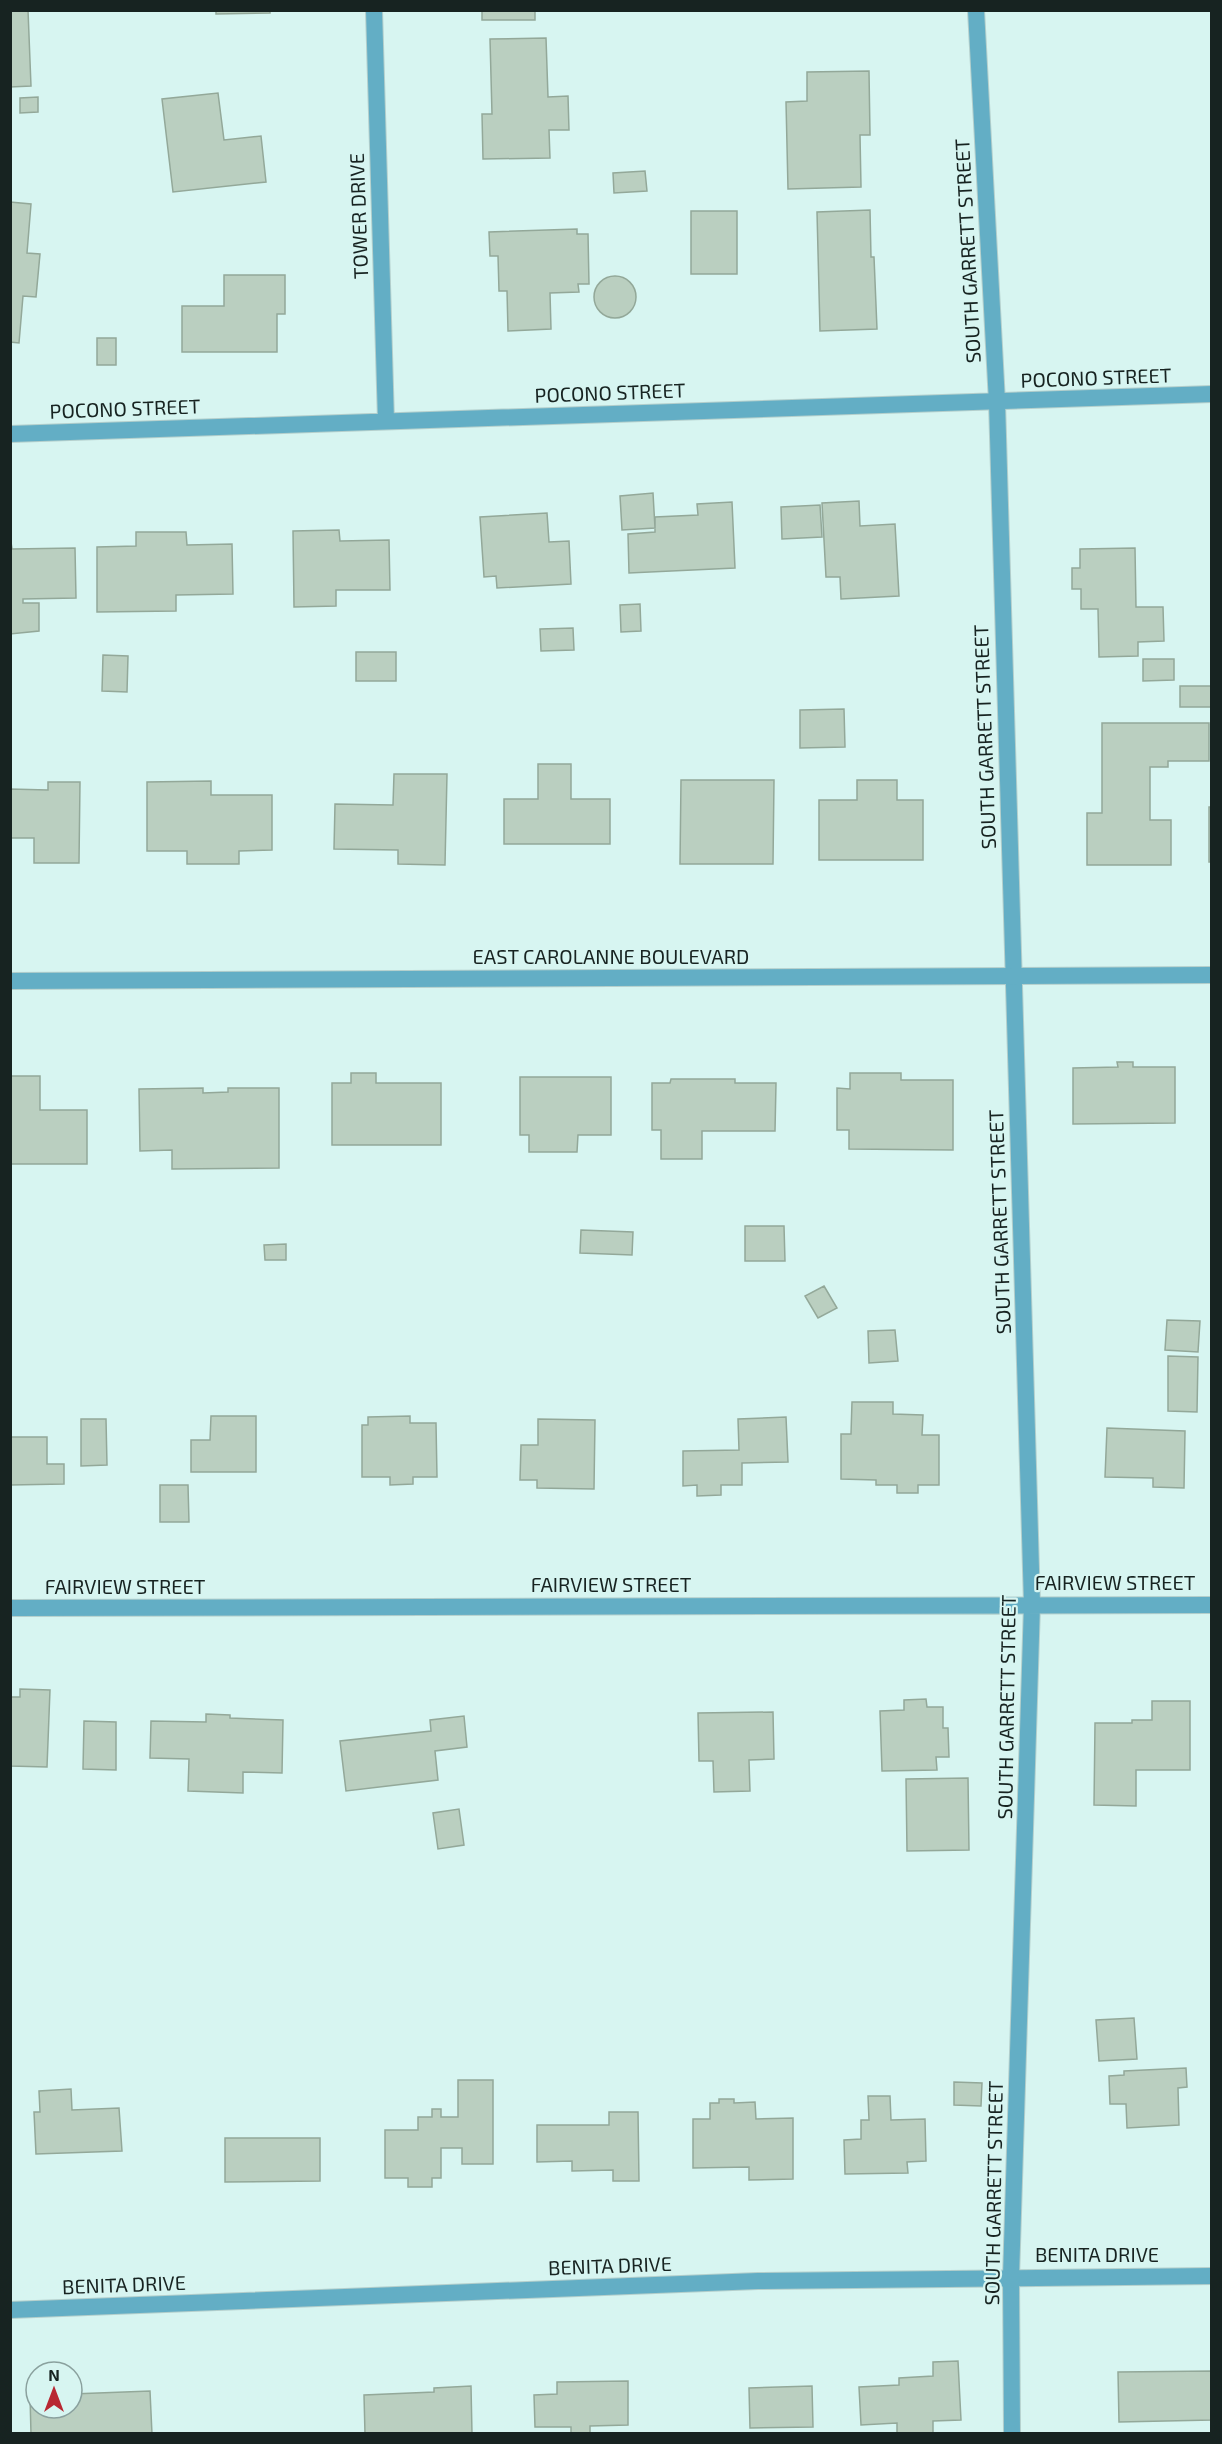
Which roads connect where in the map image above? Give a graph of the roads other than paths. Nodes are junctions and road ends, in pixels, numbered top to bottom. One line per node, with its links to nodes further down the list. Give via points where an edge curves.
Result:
1 (374, 10): 5 (street, TOWER DRIVE)
2 (976, 10): 4 (street, SOUTH GARRETT STREET)
3 (1212, 394): 4 (street, POCONO STREET)
4 (997, 402): 5 (street, POCONO STREET); 8 (street, SOUTH GARRETT STREET)
5 (386, 421): 6 (street, POCONO STREET)
6 (10, 434)
7 (1212, 975): 8 (street, EAST CAROLANNE BOULEVARD)
8 (1013, 976): 9 (street, EAST CAROLANNE BOULEVARD); 10 (street, SOUTH GARRETT STREET)
9 (10, 981)
10 (1032, 1604): 11 (street, FAIRVIEW STREET); 12 (street, FAIRVIEW STREET); 14 (street, SOUTH GARRETT STREET)
11 (1212, 1605)
12 (10, 1608)
13 (1212, 2276): 14 (street, BENITA DRIVE)
14 (1011, 2277): 15 (street, BENITA DRIVE, via 758,2281); 16 (street, SOUTH GARRETT STREET)
15 (10, 2310)
16 (1012, 2433)

